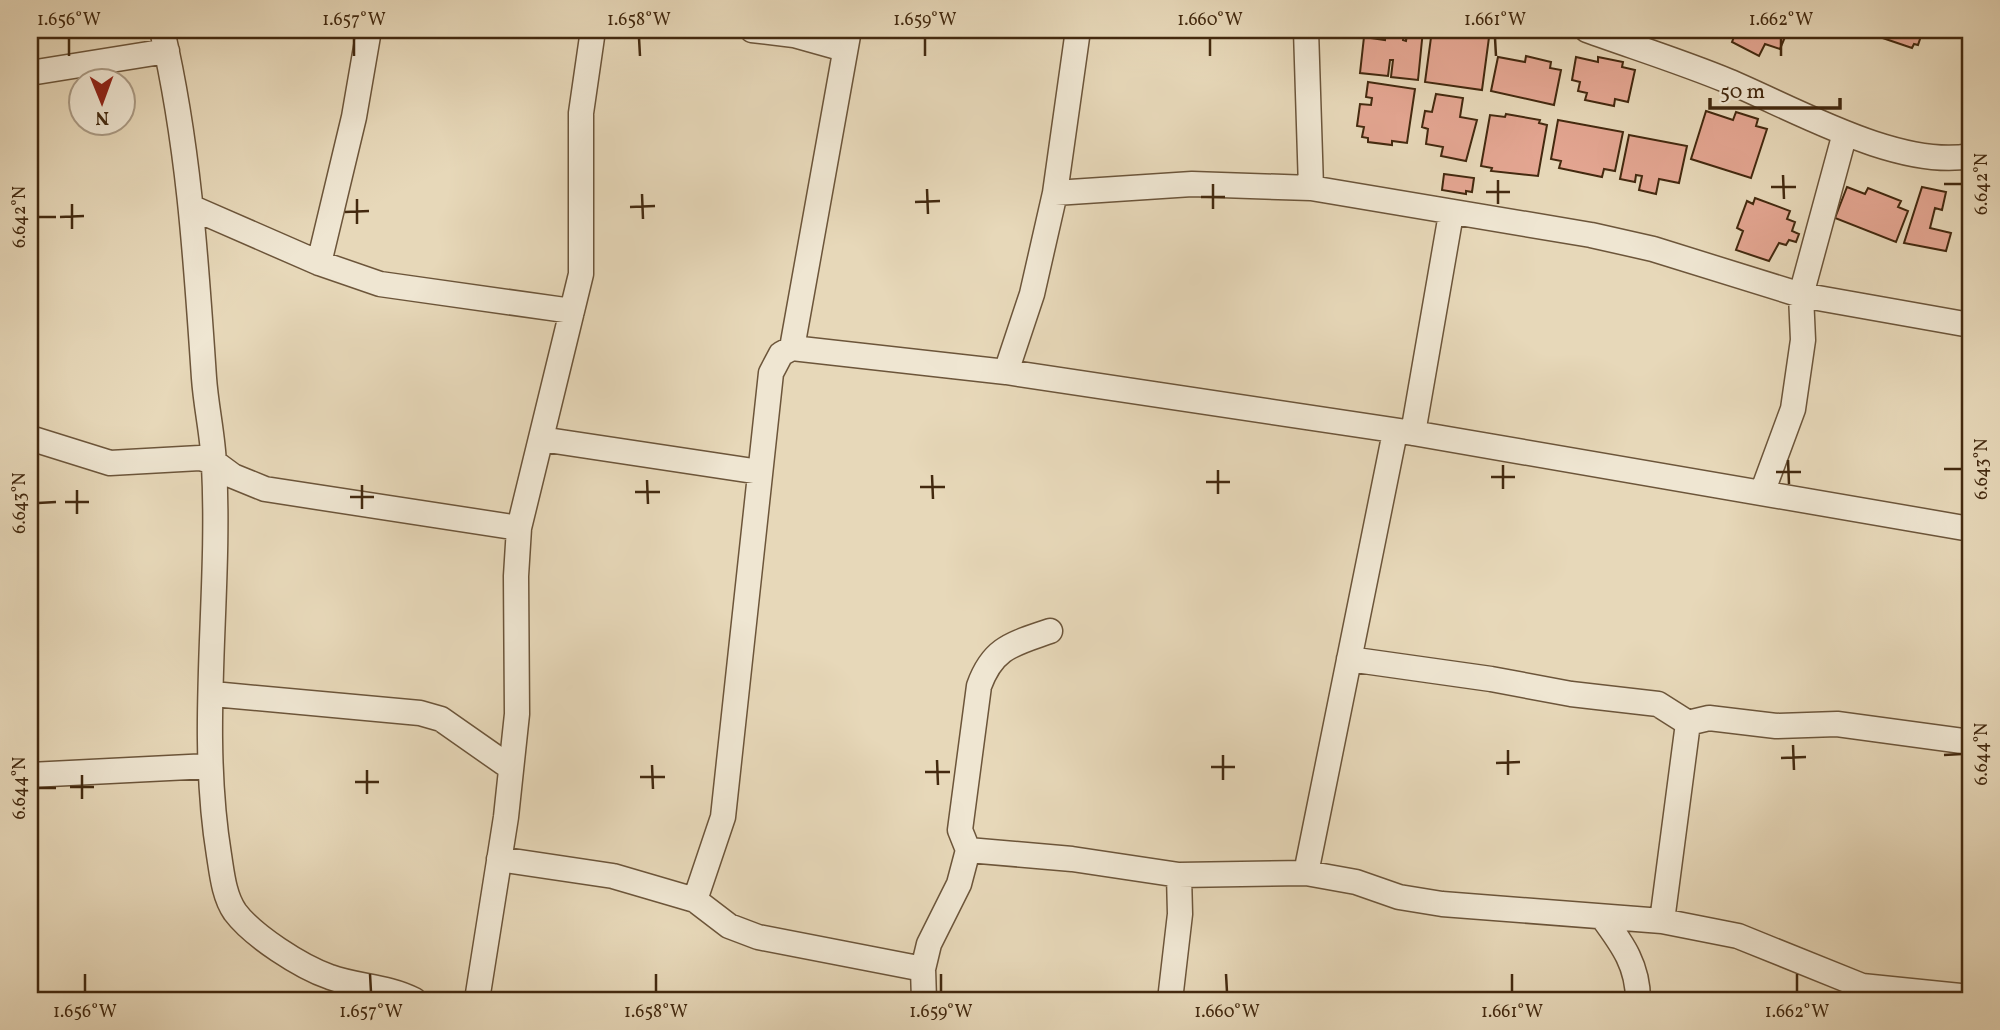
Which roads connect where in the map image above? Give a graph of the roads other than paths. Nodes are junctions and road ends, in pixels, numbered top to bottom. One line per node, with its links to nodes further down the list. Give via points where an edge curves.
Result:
1 (369, 30): 16 (street)
2 (593, 30): 18 (street, via 581,113 581,274)
3 (752, 30): 7 (street)
4 (1078, 30): 13 (street)
5 (1306, 30): 12 (street)
6 (1587, 30): 10 (street, via 1726,80)
7 (846, 39): 20 (street)
8 (165, 40): 9 (street); 14 (street)
9 (30, 74)
10 (1845, 133): 11 (street, via 1931,158); 17 (street)
11 (1970, 156)
12 (1311, 188): 13 (street, via 1192,184); 15 (street)
13 (1055, 193): 21 (street, via 1032,294)
14 (193, 208): 16 (street); 25 (street)
15 (1451, 214): 17 (street, via 1653,249); 22 (street)
16 (319, 263): 18 (street, via 380,284)
17 (1801, 295): 19 (street); 27 (street, via 1803,340 1793,409)
18 (572, 311): 24 (street)
19 (1970, 325)
20 (792, 348): 21 (street); 26 (street, via 781,354 771,373)
21 (1006, 372): 22 (street)
22 (1404, 432): 27 (street); 31 (street)
23 (30, 438): 25 (street, via 110,463 187,457)
24 (541, 439): 26 (street); 28 (street)
25 (214, 462): 28 (street, via 265,489); 32 (street)
26 (760, 472): 42 (street, via 723,817)
27 (1762, 493): 29 (street)
28 (519, 528): 36 (street, via 517,714)
29 (1970, 529)
30 (1050, 631): 38 (street, via 1010,645 986,666 970,740 960,830)
31 (1349, 659): 33 (street, via 1658,704); 40 (street)
32 (213, 694): 35 (street); 36 (street, via 420,713 441,719)
33 (1688, 723): 34 (street, via 1709,718 1776,726 1837,724); 44 (street)
34 (1970, 742)
35 (209, 766): 37 (street); 48 (street, via 225,888 245,925 328,977)
36 (511, 768): 39 (street)
37 (30, 775)
38 (968, 850): 41 (street); 45 (street, via 959,884 929,944)
39 (499, 859): 42 (street, via 613,876); 49 (street)
40 (1306, 873): 41 (street); 43 (street, via 1442,904)
41 (1179, 875): 51 (street, via 1180,914)
42 (695, 900): 45 (street, via 729,926 758,937)
43 (1603, 918): 44 (street); 52 (street, via 1628,952 1636,971)
44 (1662, 921): 46 (street, via 1738,936)
45 (923, 969): 50 (street)
46 (1859, 993): 47 (street)
47 (1970, 997)
48 (414, 1000)
49 (477, 1000)
50 (924, 1000)
51 (1170, 1000)
52 (1638, 1000)

